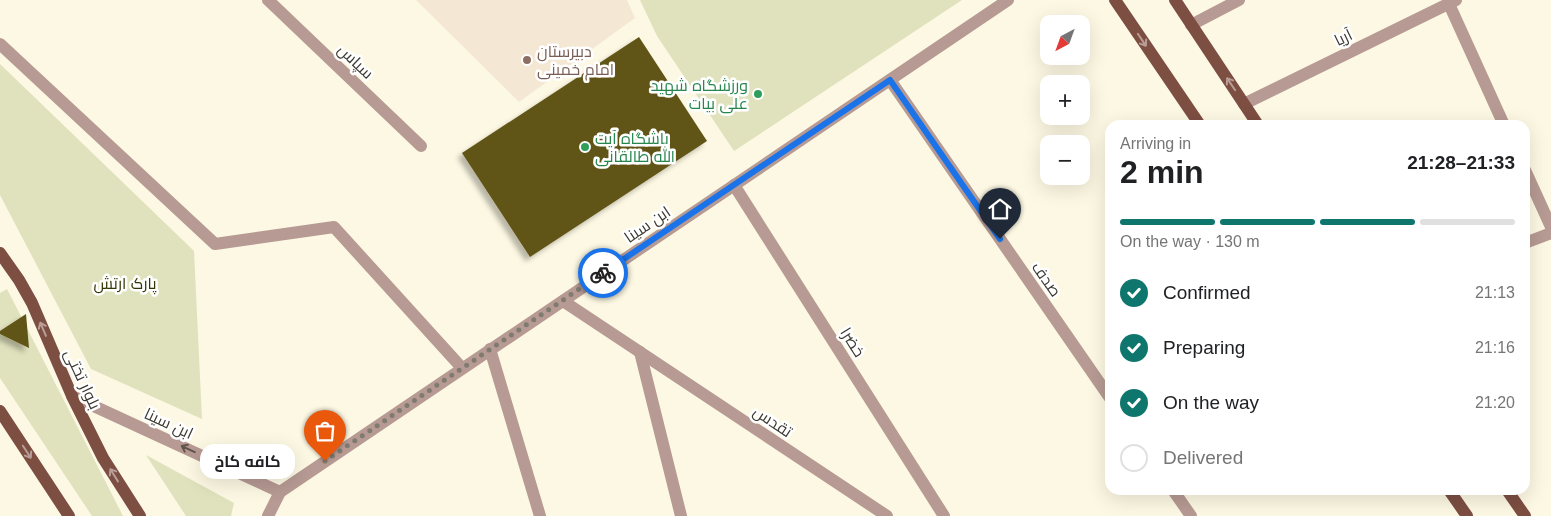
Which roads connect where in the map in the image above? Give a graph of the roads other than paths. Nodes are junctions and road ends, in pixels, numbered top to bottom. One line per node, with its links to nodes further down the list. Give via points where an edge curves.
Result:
1 (268, 0): 14 (street, سپاس)
2 (1008, 0): 9 (street, ابن سینا)
3 (1115, 0): 11 (main road, one-way to 11)
4 (1175, 0): 7 (main road)
5 (1239, 0): 7 (street)
6 (1453, 2): 10 (street, آریا); 13 (street)
7 (1192, 25): 10 (main road, one-way to 7)
8 (0, 44): 24 (street, via 215,244 334,227)
9 (890, 80): 16 (street, ابن سینا); 25 (street, صدف)
10 (1244, 104): 12 (main road)
11 (1197, 120)
12 (1255, 120)
13 (1502, 120)
14 (421, 146)
15 (1530, 181): 17 (street)
16 (734, 185): 21 (street, ابن سینا); 38 (street, خضرا)
17 (1551, 227)
18 (1551, 234): 19 (street)
19 (1530, 241)
20 (0, 253): 26 (main road, بلوار تختی, one-way to 20, via 32,304)
21 (563, 301): 22 (street, ابن سینا); 23 (street, تقدس)
22 (490, 349): 24 (street, ابن سینا); 35 (street)
23 (640, 352): 36 (street); 37 (street, تقدس)
24 (462, 368): 28 (street, ابن سینا)
25 (1105, 391)
26 (72, 396): 28 (street, ابن سینا, one-way to 26); 33 (main road, بلوار تختی, one-way to 26, via 103,458)
27 (0, 411): 32 (main road, one-way to 32)
28 (280, 492): 34 (street, ابن سینا)
29 (1176, 495): 39 (street)
30 (1452, 495): 40 (main road)
31 (1511, 495): 41 (main road)
32 (69, 516)
33 (140, 516)
34 (268, 516)
35 (540, 516)
36 (681, 516)
37 (887, 516)
38 (944, 516)
39 (1191, 516)
40 (1467, 516)
41 (1526, 516)

